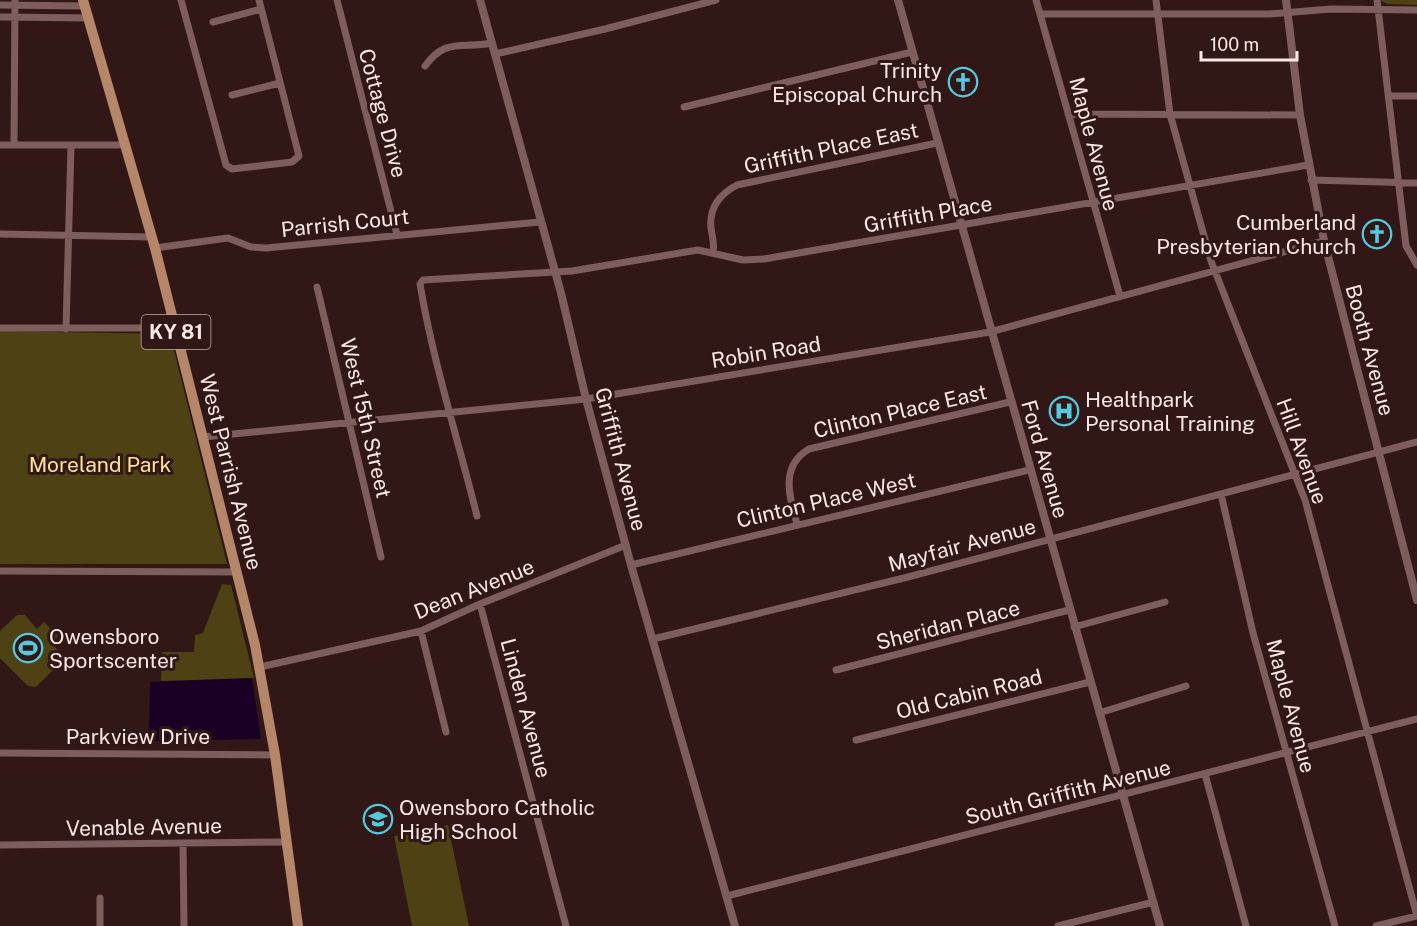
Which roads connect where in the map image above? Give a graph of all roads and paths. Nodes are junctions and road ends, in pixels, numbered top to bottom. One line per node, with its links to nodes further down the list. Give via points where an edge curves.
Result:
1 (181, 0): 28 (street, via 228,168 298,159)
2 (259, 0): 14 (street)
3 (337, 0): 51 (street, Cottage Drive)
4 (480, 0): 24 (street, Griffith Avenue)
5 (716, 0): 26 (street)
6 (898, 0): 25 (street, Ford Avenue)
7 (1036, 0): 18 (street, Maple Avenue)
8 (1156, 0): 19 (street, Hill Avenue)
9 (1286, 0): 17 (street, Booth Avenue)
10 (1377, 0): 15 (street)
11 (15, 2): 12 (street); 13 (street); 21 (street)
12 (84, 3): 22 (main road, West Parrish Avenue / KY 81)
13 (0, 4)
14 (261, 9): 23 (street); 28 (street)
15 (1378, 9): 16 (street); 17 (street); 30 (street)
16 (1417, 10)
17 (1288, 12): 19 (street); 35 (street, Booth Avenue)
18 (1040, 14): 19 (street); 33 (street, Maple Avenue)
19 (1157, 14): 34 (street, Hill Avenue)
20 (0, 17): 21 (street)
21 (16, 18): 22 (street); 38 (street)
22 (88, 18): 40 (main road, West Parrish Avenue / KY 81)
23 (213, 22)
24 (492, 43): 26 (street, Griffith Avenue); 27 (street, via 445,47)
25 (912, 52): 32 (street); 36 (street, Ford Avenue)
26 (495, 54): 47 (street, Griffith Avenue)
27 (425, 66)
28 (280, 83): 29 (street)
29 (232, 95)
30 (1389, 96): 31 (street); 43 (street)
31 (1417, 96)
32 (684, 107)
33 (1068, 114): 34 (street); 46 (street, Maple Avenue)
34 (1170, 114): 35 (street); 45 (street, Hill Avenue)
35 (1300, 115): 41 (street, Booth Avenue)
36 (937, 143): 48 (street, Ford Avenue); 54 (street, Griffith Place East, via 737,185 722,195 714,208)
37 (0, 145): 38 (street)
38 (14, 146): 39 (street)
39 (71, 146): 40 (street); 50 (street)
40 (125, 146): 53 (main road, West Parrish Avenue / KY 81)
41 (1308, 165): 42 (street, Booth Avenue); 45 (street, Griffith Place)
42 (1311, 180): 43 (street); 52 (street, Booth Avenue)
43 (1400, 183): 44 (street); 55 (street, via 1406,246)
44 (1417, 183)
45 (1190, 184): 46 (street, Griffith Place); 56 (street, Hill Avenue)
46 (1092, 201): 48 (street, Griffith Place); 59 (street, Maple Avenue)
47 (540, 222): 51 (street, Parrish Court); 57 (street, Griffith Avenue)
48 (960, 225): 54 (street, Griffith Place, via 764,259 743,260); 63 (street, Ford Avenue)
49 (0, 234): 50 (street, Parrish Court)
50 (68, 235): 53 (street, Parrish Court); 62 (street)
51 (397, 235): 53 (street, Parrish Court, via 266,248 221,238)
52 (1324, 241): 56 (street, Robin Road); 70 (street, Booth Avenue)
53 (154, 242): 61 (main road, West Parrish Avenue / KY 81)
54 (713, 252): 57 (street, Griffith Place, via 698,250)
55 (1417, 265)
56 (1215, 270): 59 (street, Robin Road); 72 (street, Hill Avenue)
57 (554, 272): 64 (street, Griffith Avenue); 66 (street, Griffith Place, via 434,277 421,281)
58 (317, 287): 67 (street, West 15th Street)
59 (1120, 296): 63 (street, Robin Road)
60 (0, 328): 62 (street)
61 (175, 328): 62 (street); 68 (main road, West Parrish Avenue / KY 81)
62 (66, 329)
63 (990, 332): 64 (street, Robin Road); 65 (street, Ford Avenue)
64 (585, 399): 66 (street, Robin Road); 77 (street, Griffith Avenue)
65 (1010, 402): 71 (street, Ford Avenue); 75 (street, Clinton Place East, via 809,449 797,458 790,471 789,488)
66 (451, 412): 67 (street, Robin Road); 74 (street)
67 (351, 424): 68 (street, Robin Road); 78 (street, West 15th Street)
68 (203, 437): 81 (main road, West Parrish Avenue / KY 81)
69 (1417, 442): 70 (street, Mayfair Avenue)
70 (1378, 450): 72 (street, Mayfair Avenue); 82 (street, Booth Avenue)
71 (1029, 470): 75 (street, Clinton Place West); 76 (street, Ford Avenue)
72 (1296, 473): 73 (street, Mayfair Avenue); 96 (street, Hill Avenue)
73 (1221, 494): 76 (street, Mayfair Avenue); 98 (street, Maple Avenue)
74 (477, 516)
75 (797, 524): 79 (street, Clinton Place West)
76 (1049, 539): 85 (street, Ford Avenue); 88 (street, Mayfair Avenue)
77 (626, 545): 79 (street, Griffith Avenue); 84 (street, Dean Avenue)
78 (381, 557)
79 (631, 565): 88 (street, Griffith Avenue)
80 (0, 571): 81 (street)
81 (237, 572): 89 (main road, West Parrish Avenue / KY 81)
82 (1417, 600)
83 (1165, 602): 86 (street)
84 (480, 603): 87 (street, Dean Avenue); 113 (street, Linden Avenue)
85 (1069, 610): 86 (street, Ford Avenue); 90 (street, Sheridan Place)
86 (1074, 627): 91 (street, Ford Avenue)
87 (421, 631): 89 (street, Dean Avenue); 95 (street)
88 (653, 639): 106 (street, Griffith Avenue)
89 (260, 667): 100 (main road, West Parrish Avenue / KY 81)
90 (836, 670)
91 (1090, 682): 93 (street, Ford Avenue); 97 (street, Old Cabin Road)
92 (1186, 686): 93 (street)
93 (1099, 713): 102 (street, Ford Avenue)
94 (1417, 719): 96 (street, South Griffith Avenue)
95 (446, 732)
96 (1367, 732): 98 (street, South Griffith Avenue); 109 (street, Hill Avenue)
97 (856, 740)
98 (1286, 752): 101 (street, South Griffith Avenue); 118 (street, Maple Avenue)
99 (0, 753): 100 (street, Parkview Drive)
100 (275, 755): 103 (main road, West Parrish Avenue / KY 81)
101 (1205, 774): 102 (street, South Griffith Avenue); 117 (street)
102 (1123, 795): 106 (street, South Griffith Avenue); 108 (street, Ford Avenue)
103 (287, 842): 105 (street, Venable Avenue); 112 (main road, West Parrish Avenue / KY 81)
104 (0, 844): 105 (street, Venable Avenue)
105 (183, 844): 111 (street)
106 (727, 896): 114 (street, Griffith Avenue)
107 (100, 898): 110 (street)
108 (1154, 902): 115 (street); 116 (street, Ford Avenue)
109 (1417, 916): 119 (street)
110 (100, 926)
111 (184, 926)
112 (298, 926)
113 (566, 926)
114 (735, 926)
115 (1058, 926)
116 (1160, 926)
117 (1246, 926)
118 (1335, 926)
119 (1376, 926)

